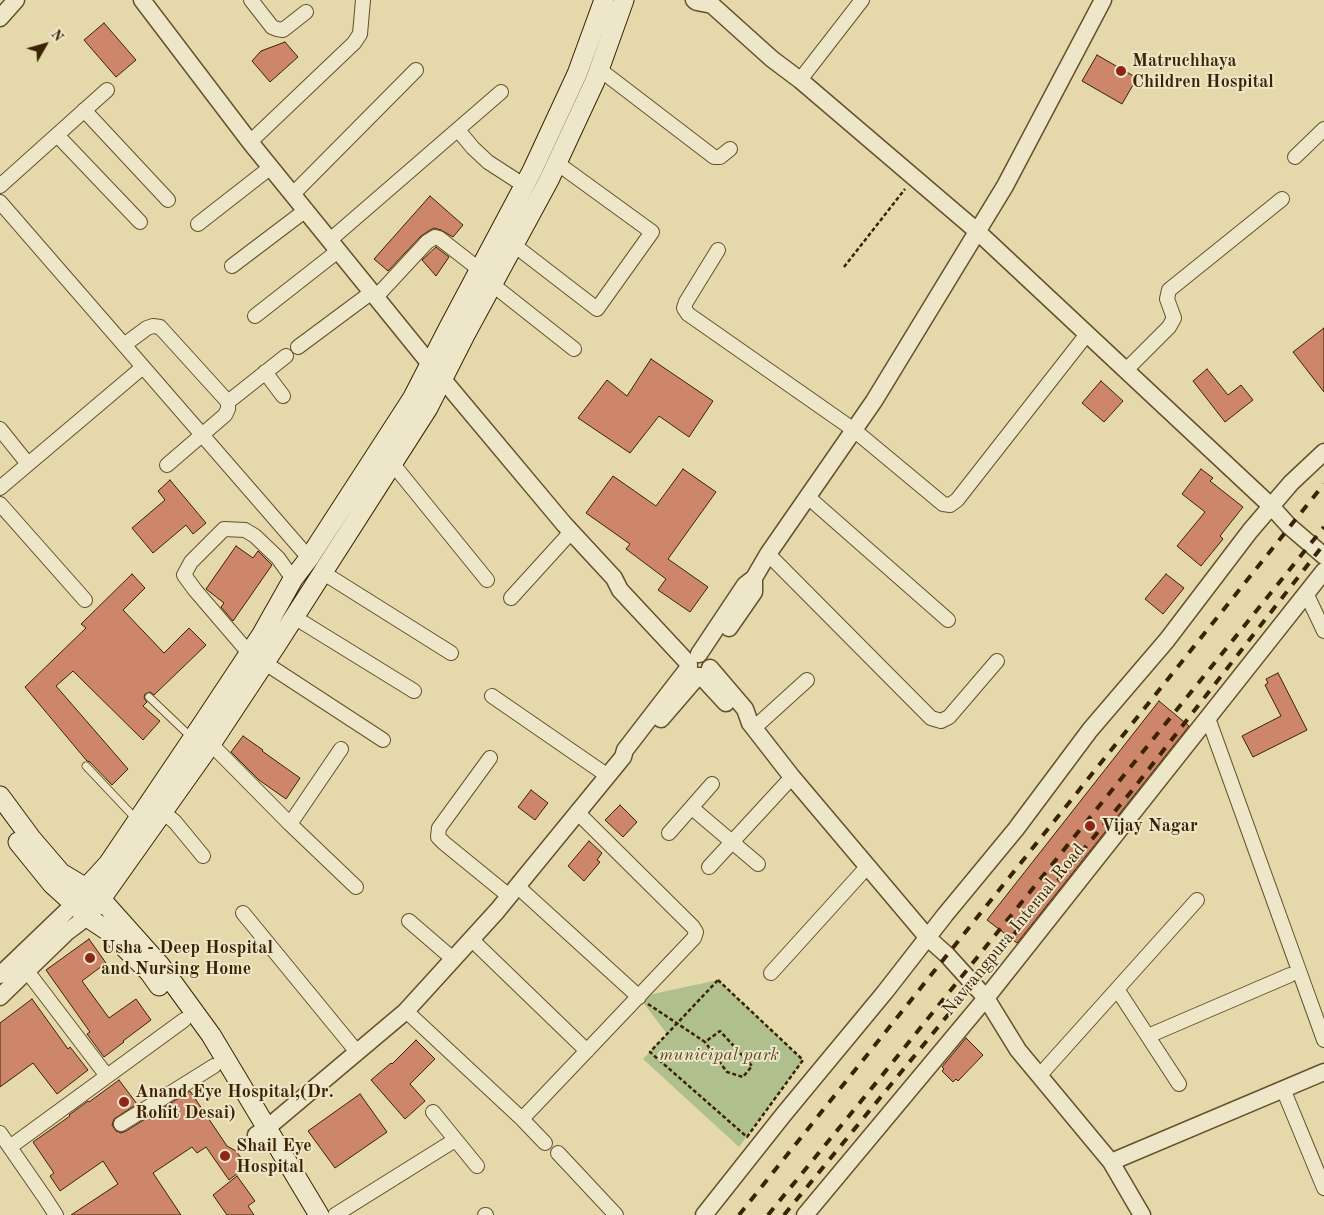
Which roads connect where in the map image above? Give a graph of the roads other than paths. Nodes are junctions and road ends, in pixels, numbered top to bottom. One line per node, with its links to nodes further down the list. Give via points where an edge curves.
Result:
1 (16, 0): 12 (street)
2 (142, 0): 22 (street)
3 (251, 0): 11 (street, via 277,30 283,30)
4 (363, 0): 22 (street, via 360,34 354,43)
5 (604, 0): 28 (main road, via 577,74)
6 (624, 0): 13 (main road)
7 (694, 0): 10 (street)
8 (862, 0): 15 (street)
9 (1103, 0): 36 (street, via 1006,186)
10 (710, 3): 15 (street)
11 (306, 12)
12 (0, 18)
13 (599, 69): 23 (street, via 714,157 720,157); 25 (main road)
14 (416, 70): 29 (street)
15 (800, 80): 36 (street)
16 (107, 90): 18 (street)
17 (501, 92): 20 (street)
18 (84, 110): 21 (street); 31 (street)
19 (1324, 129): 24 (street)
20 (458, 130): 28 (street, via 488,162); 37 (street)
21 (57, 135): 27 (street); 34 (street)
22 (250, 142): 26 (street)
23 (730, 149)
24 (1295, 157)
25 (557, 163): 38 (main road); 38 (street, via 652,232 597,309)
26 (271, 167): 29 (street); 35 (street)
27 (0, 186)
28 (525, 186): 41 (main road)
29 (293, 194): 33 (street)
30 (1282, 199): 52 (street, via 1169,290 1167,299 1174,318)
31 (168, 200)
32 (0, 202): 46 (street)
33 (306, 210): 37 (street); 40 (street)
34 (140, 222)
35 (198, 224)
36 (978, 232): 45 (street); 58 (street)
37 (334, 245): 43 (street); 44 (street)
38 (514, 245): 42 (main road)
39 (718, 250): 58 (street, via 686,302 684,308 688,314)
40 (232, 266)
41 (480, 270): 43 (street, via 436,237); 50 (main road)
42 (493, 285): 48 (street); 54 (main road)
43 (374, 295): 47 (street); 50 (street)
44 (255, 316)
45 (1087, 334): 52 (street); 58 (street, via 950,505 943,504)
46 (124, 345): 51 (street); 56 (street, via 147,328 160,327)
47 (298, 347)
48 (574, 349)
49 (286, 356): 53 (street)
50 (430, 364): 54 (street); 71 (main road, via 412,399)
51 (143, 367): 59 (street); 62 (street)
52 (1126, 370): 67 (street)
53 (266, 372): 55 (street); 56 (street)
54 (443, 379): 61 (main road); 68 (street)
55 (283, 396)
56 (228, 402): 59 (street, via 225,414)
57 (0, 429): 62 (street)
58 (854, 430): 65 (street)
59 (202, 435): 63 (street); 71 (street)
60 (1324, 452): 67 (street)
61 (392, 463): 73 (main road); 75 (street)
62 (28, 464): 64 (street)
63 (167, 465)
64 (0, 488)
65 (808, 496): 69 (street); 80 (street)
66 (0, 504): 78 (street)
67 (1270, 506): 70 (street); 121 (street)
68 (572, 532): 77 (street); 85 (street, via 614,578 620,590)
69 (768, 554): 84 (street, via 931,718 941,721 949,717); 85 (street, via 754,578 754,592)
70 (1324, 556)
71 (309, 558): 74 (main road)
72 (1324, 571): 76 (street, Navrangpura Internal Road)
73 (322, 572): 79 (main road); 82 (street)
74 (293, 579): 83 (main road, via 262,634); 83 (street, via 278,558 255,536 244,530 224,529 191,562 184,575)
75 (487, 580)
76 (1306, 593): 81 (street); 90 (street, Navrangpura Internal Road)
77 (510, 598)
78 (85, 600)
79 (294, 617): 83 (main road); 87 (street)
80 (948, 620)
81 (1324, 631)
82 (451, 653)
83 (257, 658): 92 (main road); 93 (street); 94 (main road)
84 (997, 661)
85 (699, 665): 91 (street, via 745,709); 98 (street, via 630,755 623,757)
86 (807, 680): 91 (street)
87 (414, 692)
88 (492, 696): 98 (street)
89 (149, 697): 92 (lane)
90 (1208, 718): 131 (street, Navrangpura Internal Road); 135 (street)
91 (752, 725): 99 (street)
92 (193, 738): 106 (main road)
93 (383, 740)
94 (212, 744): 103 (main road); 107 (street)
95 (340, 749): 107 (street)
96 (490, 758): 115 (street, via 439,828 438,837)
97 (86, 766): 106 (lane)
98 (608, 776): 104 (street)
99 (792, 777): 109 (street); 113 (street)
100 (712, 784): 102 (street)
101 (0, 796): 116 (main road, via 61,873)
102 (692, 808): 108 (street); 109 (street)
103 (163, 812): 110 (street); 116 (main road)
104 (577, 812): 115 (street); 130 (street, via 696,932 694,938)
105 (0, 817): 118 (main road, via 52,884)
106 (137, 820): 116 (main road)
107 (290, 824): 114 (street)
108 (669, 833)
109 (732, 842): 111 (street); 112 (street)
110 (202, 856)
111 (758, 864)
112 (709, 867)
113 (867, 867): 121 (street); 125 (street)
114 (356, 887)
115 (513, 891): 122 (street); 130 (street)
116 (93, 893): 118 (main road); 147 (main road, via 165,972 210,1035)
117 (1196, 900): 128 (street)
118 (81, 911): 124 (street, via 67,932); 126 (street); 133 (main road, via 108,931 150,972)
119 (242, 913): 137 (street)
120 (409, 921): 123 (street)
121 (928, 938): 131 (street); 161 (street)
122 (471, 939): 123 (street); 136 (street)
123 (453, 959): 132 (street)
124 (27, 971): 129 (street); 141 (street)
125 (771, 973)
126 (0, 975)
127 (1290, 975): 134 (street)
128 (1117, 989): 134 (street); 140 (street)
129 (0, 997)
130 (638, 997): 136 (street)
131 (986, 998): 140 (street, via 1018,1050); 162 (street, Navrangpura Internal Road)
132 (406, 1010): 137 (street); 145 (street)
133 (184, 1020): 138 (main road); 141 (street)
134 (1148, 1036): 142 (street)
135 (1324, 1040)
136 (587, 1051): 145 (street)
137 (357, 1052): 147 (street)
138 (214, 1066): 146 (street); 147 (main road)
139 (1324, 1072): 143 (street)
140 (1040, 1075): 153 (street)
141 (107, 1076): 151 (street)
142 (1179, 1084)
143 (1283, 1089): 153 (street); 155 (street)
144 (433, 1112): 149 (street)
145 (522, 1119): 150 (street)
146 (121, 1124)
147 (262, 1132): 157 (main road); 158 (main road)
148 (0, 1133): 151 (street)
149 (455, 1140): 154 (street); 159 (street)
150 (545, 1143)
151 (10, 1147): 156 (street)
152 (558, 1153): 160 (street)
153 (1111, 1162): 163 (street)
154 (477, 1166)
155 (1324, 1188)
156 (50, 1213)
157 (304, 1215)
158 (319, 1215)
159 (335, 1215)
160 (616, 1215)
161 (704, 1215)
162 (805, 1215)
163 (1142, 1215)

